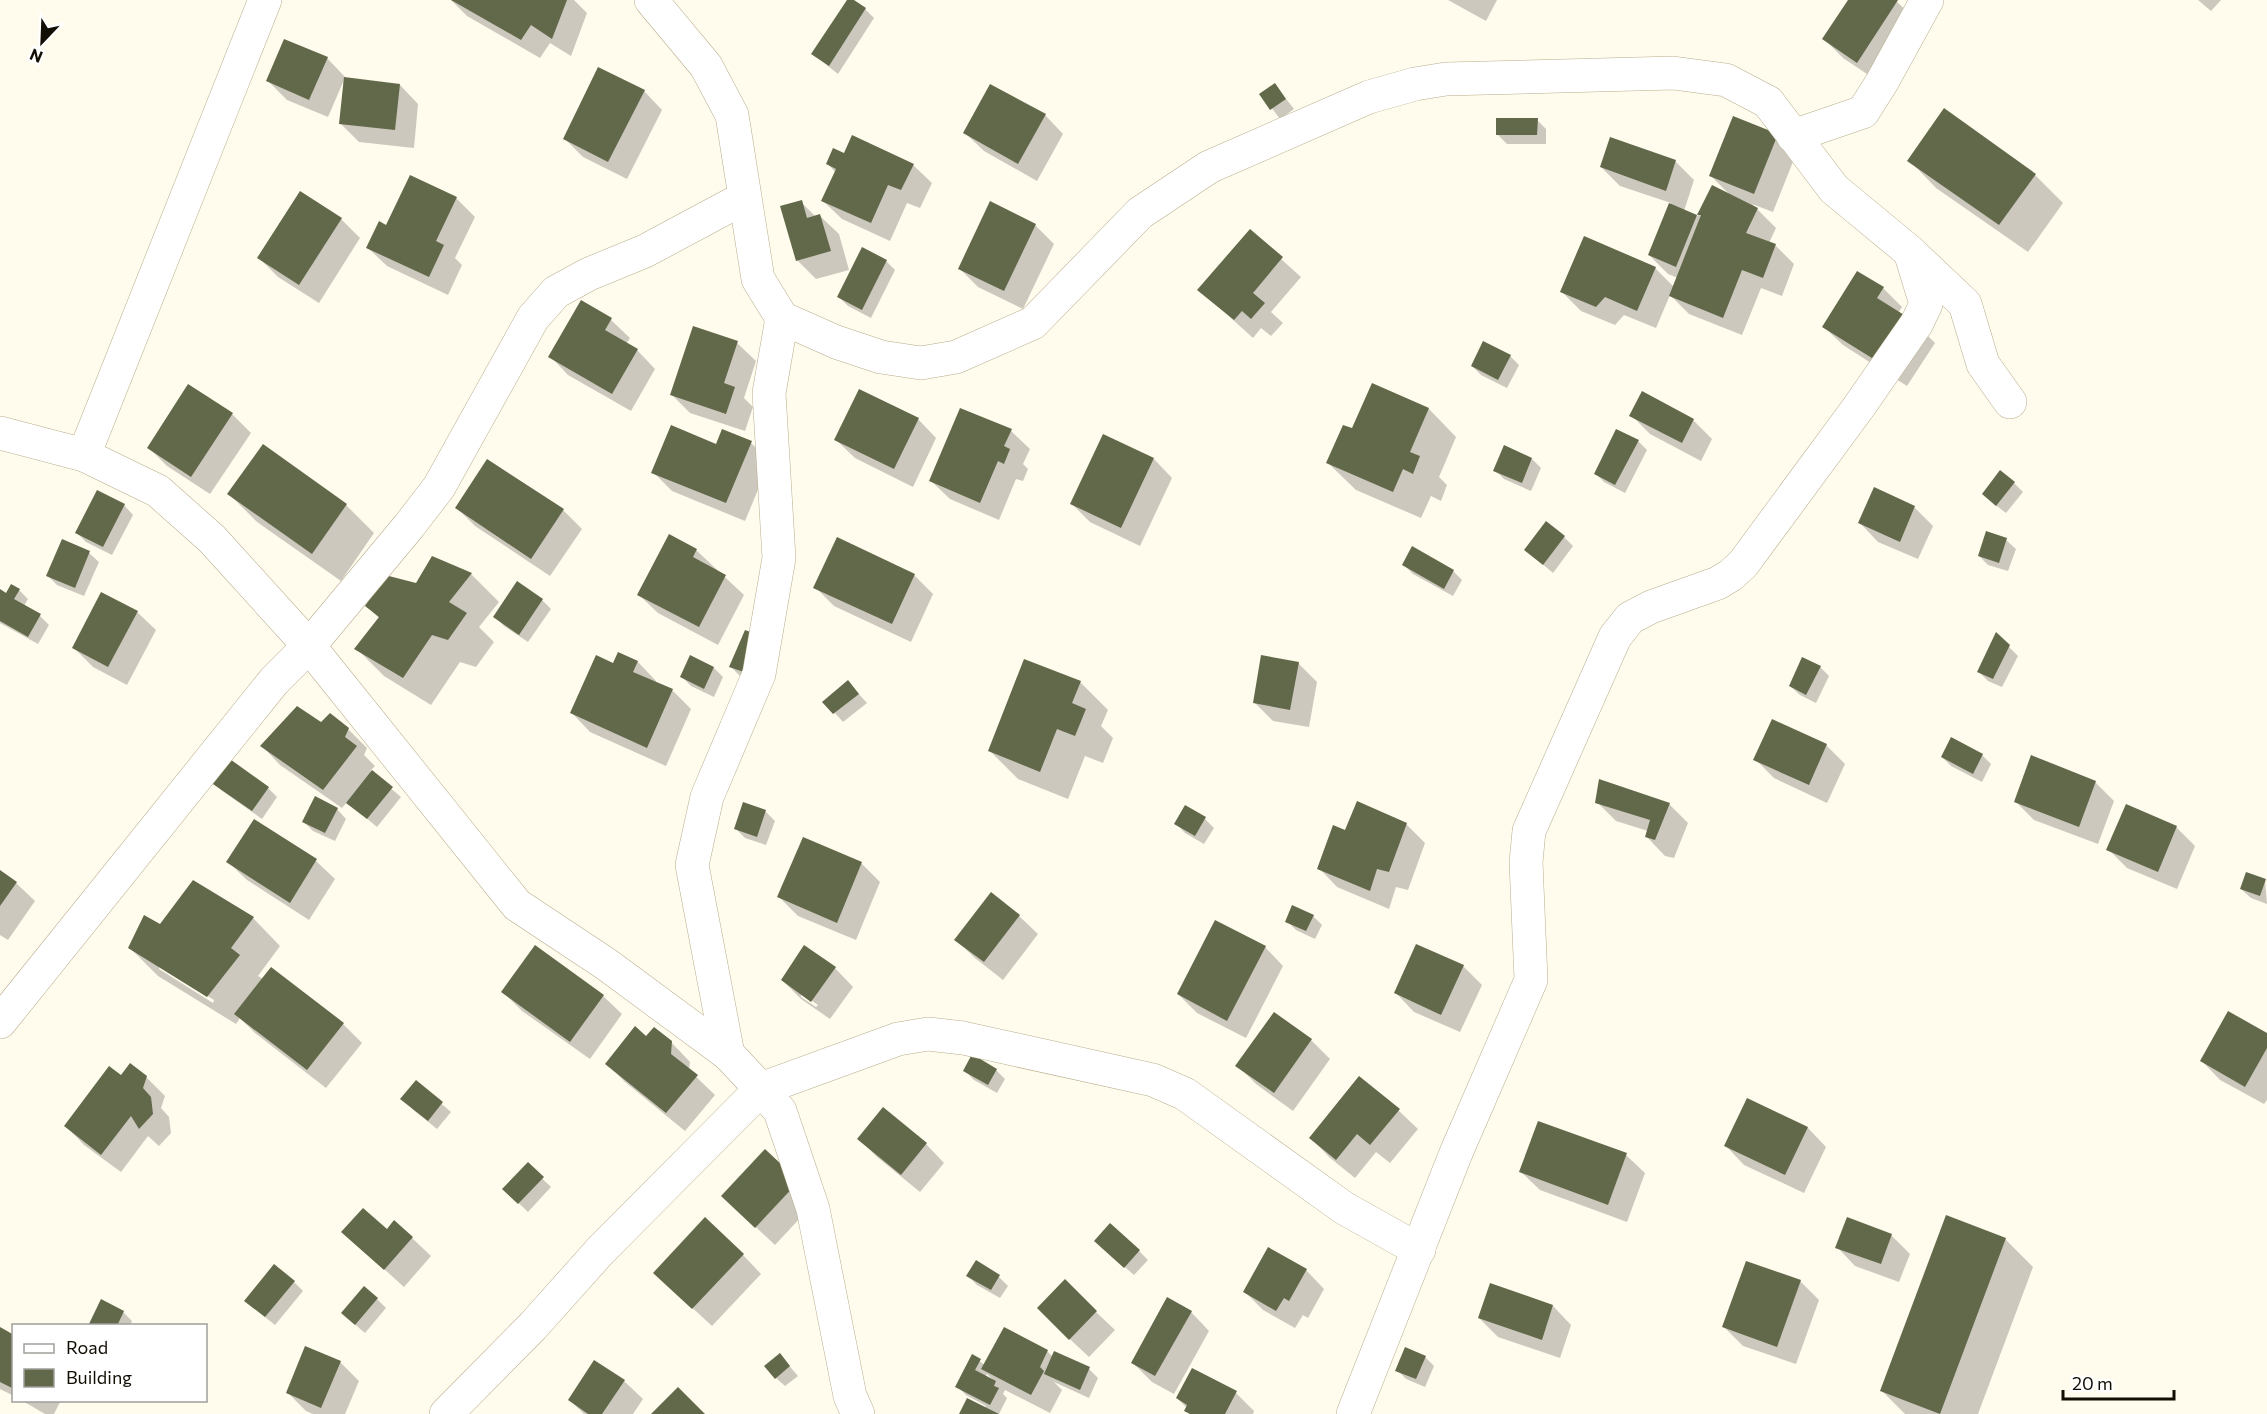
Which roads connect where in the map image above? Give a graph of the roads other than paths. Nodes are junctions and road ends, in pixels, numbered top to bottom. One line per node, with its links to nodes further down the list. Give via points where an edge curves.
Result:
1 (265, 0): 10 (street)
2 (651, 0): 5 (street, via 706,66 732,116)
3 (1927, 0): 4 (street, via 1863,112)
4 (1793, 136): 6 (street, via 1834,189); 7 (street, via 1767,102 1726,80 1673,73 1446,79 1415,84 1369,97 1209,167 1140,213 1032,323 956,357 921,363 881,357)
5 (744, 198): 7 (street, via 758,279); 11 (street, via 645,251 556,292 533,318 439,487)
6 (1909, 251): 8 (street, via 1965,304 1983,363); 15 (street, via 1926,304 1917,323 1743,564 1718,584 1630,618 1615,637 1530,831 1526,862 1531,980)
7 (782, 318): 13 (street, via 769,393 779,558 759,674 707,797 692,865)
8 (2010, 402)
9 (0, 433): 10 (street)
10 (84, 455): 11 (street, via 158,491 212,539)
11 (309, 646): 12 (street, via 274,681); 13 (street, via 518,905)
12 (0, 1022)
13 (728, 1054): 14 (street)
14 (761, 1089): 15 (street, via 898,1039 928,1034 1003,1046 1153,1080 1185,1094 1344,1208); 16 (street); 17 (street, via 780,1111 813,1209 850,1396)
15 (1419, 1251): 18 (street)
16 (446, 1414)
17 (858, 1414)
18 (1353, 1414)

